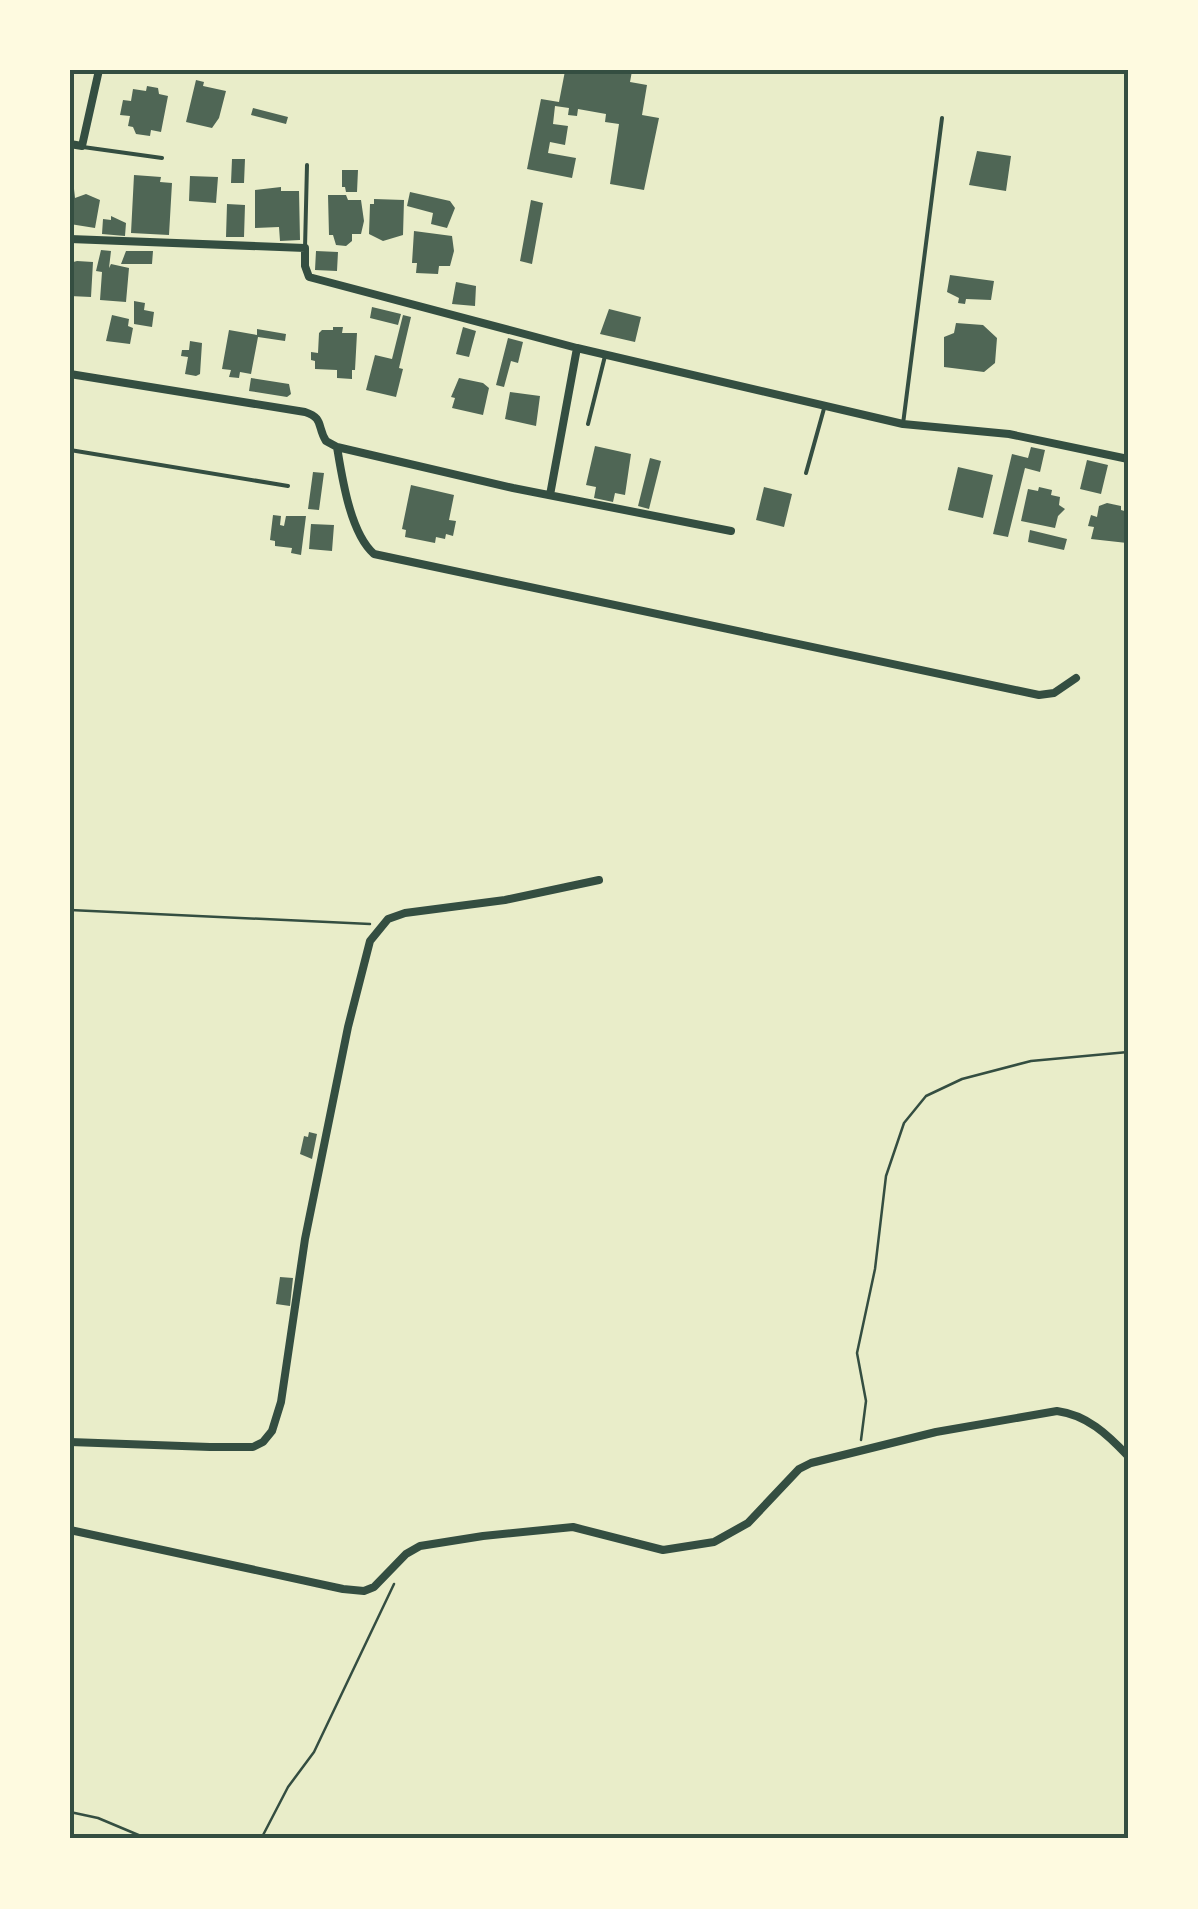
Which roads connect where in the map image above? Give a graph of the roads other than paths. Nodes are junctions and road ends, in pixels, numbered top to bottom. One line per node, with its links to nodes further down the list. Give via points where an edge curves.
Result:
1 (99, 70): 4 (street)
2 (942, 118): 14 (lane)
3 (70, 144): 4 (street)
4 (82, 146): 5 (lane)
5 (162, 158)
6 (307, 166): 8 (lane)
7 (70, 240): 8 (street)
8 (306, 248): 9 (street, via 310,276)
9 (578, 348): 10 (street); 20 (street)
10 (605, 354): 12 (street); 13 (lane)
11 (70, 374): 15 (street, via 316,415 326,440)
12 (825, 405): 14 (street); 18 (lane)
13 (588, 424)
14 (903, 424): 17 (street, via 1009,434)
15 (337, 447): 20 (street); 22 (street, via 352,514 374,554 1039,695)
16 (70, 450): 19 (lane)
17 (1128, 459)
18 (806, 473)
19 (288, 486)
20 (550, 494): 21 (street)
21 (731, 531)
22 (1076, 678)
23 (600, 880): 24 (street, via 405,913 388,919 370,941 309,1222 281,1402 263,1442)
24 (70, 1442)
25 (1128, 1456): 26 (street, via 1085,1418 1057,1410 855,1450 799,1469 748,1523 714,1542 663,1550 572,1528 449,1540 406,1554 364,1591)
26 (70, 1530)

